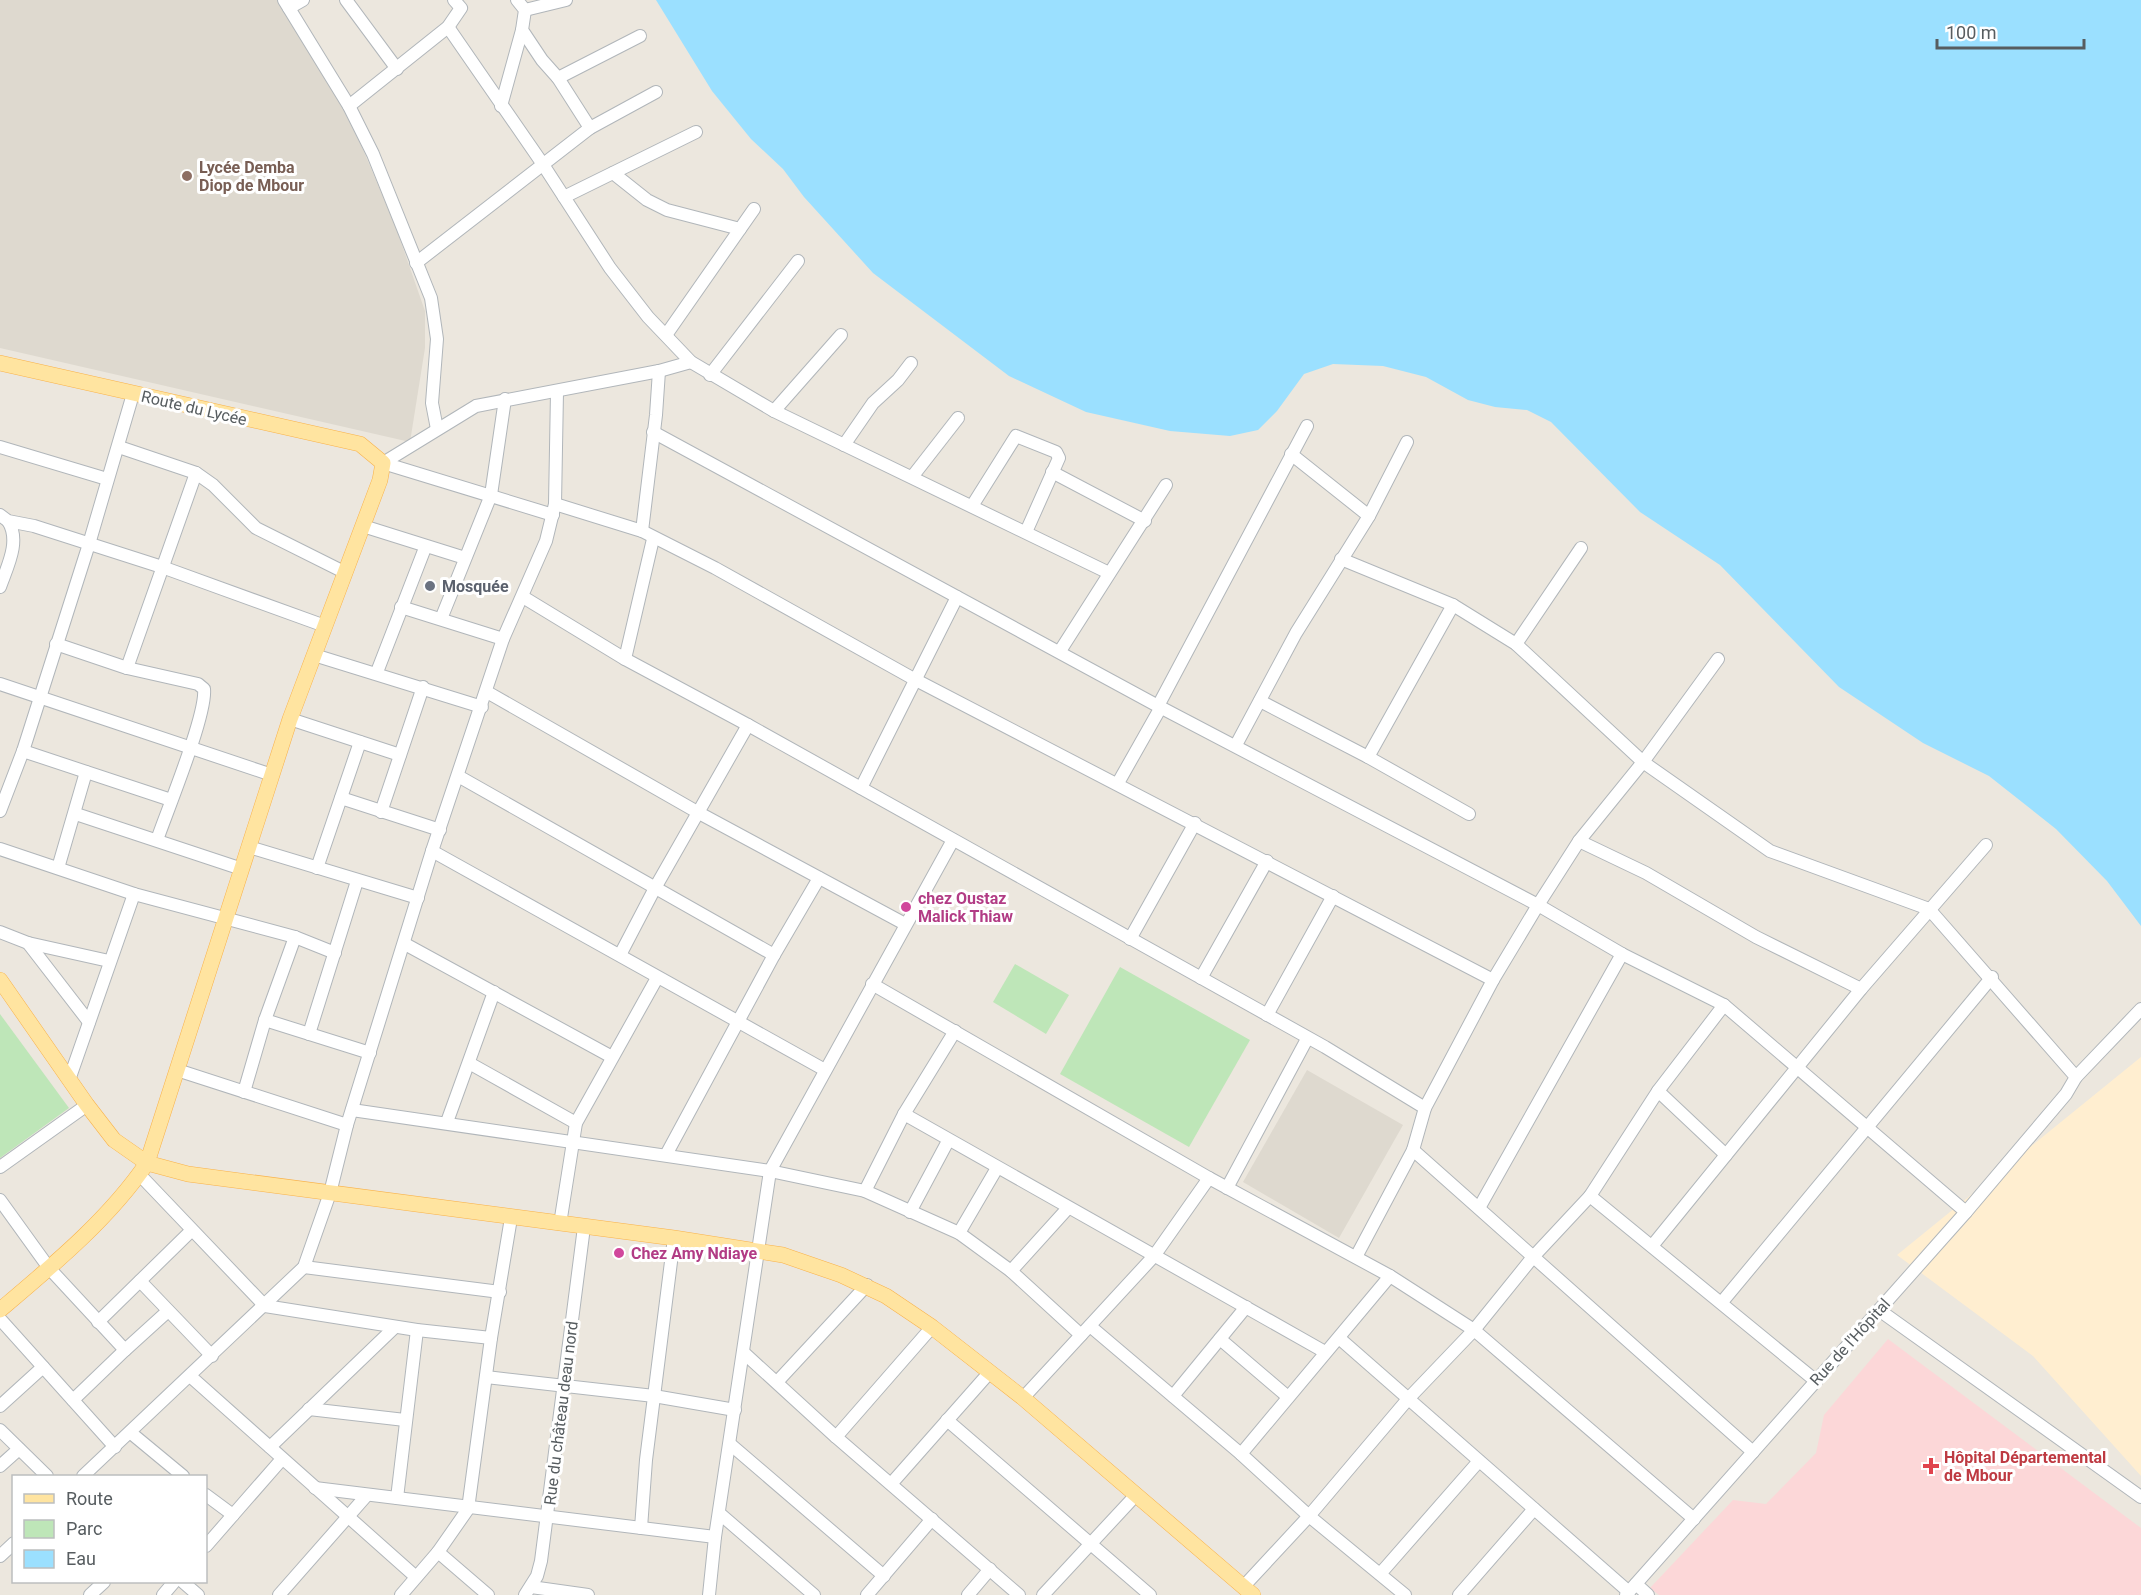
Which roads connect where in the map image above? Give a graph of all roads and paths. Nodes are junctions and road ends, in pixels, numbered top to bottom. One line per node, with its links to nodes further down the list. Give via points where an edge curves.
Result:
1 (303, 0): 5 (street)
2 (346, 0): 10 (street)
3 (454, 0): 7 (street, via 461,8)
4 (566, 0): 6 (street)
5 (286, 4): 13 (street)
6 (521, 5): 8 (street)
7 (448, 27): 10 (street); 14 (street)
8 (522, 30): 11 (street); 14 (street)
9 (640, 36): 11 (street)
10 (397, 69): 13 (street)
11 (558, 78): 15 (street)
12 (656, 92): 15 (street)
13 (349, 106): 23 (street, via 373,154)
14 (501, 106): 17 (street)
15 (590, 128): 17 (street)
16 (696, 132): 18 (street)
17 (542, 163): 19 (street); 23 (street)
18 (613, 173): 19 (street); 21 (street, via 647,201 667,210)
19 (564, 197): 24 (street, via 610,268)
20 (754, 209): 21 (street)
21 (740, 230): 24 (street)
22 (798, 261): 30 (street)
23 (416, 262): 37 (street, via 435,317 432,403)
24 (666, 335): 26 (street)
25 (841, 335): 34 (street)
26 (690, 362): 29 (street); 30 (street)
27 (0, 363): 32 (main road, Route du Lycée)
28 (911, 363): 40 (street, via 873,403)
29 (659, 371): 31 (street); 38 (street)
30 (711, 375): 34 (street)
31 (557, 392): 33 (street); 52 (street)
32 (134, 394): 42 (street); 44 (main road, Route du Lycée, via 360,444)
33 (505, 399): 37 (street, via 476,406); 50 (street)
34 (774, 411): 40 (street)
35 (958, 418): 47 (street)
36 (1307, 426): 43 (street)
37 (437, 429): 44 (street)
38 (653, 432): 58 (street); 71 (street)
39 (1407, 442): 53 (street)
40 (844, 445): 47 (street)
41 (0, 447): 48 (street)
42 (119, 447): 46 (street); 48 (street)
43 (1291, 454): 53 (street); 91 (street)
44 (383, 463): 50 (street); 56 (main road)
45 (1052, 472): 51 (street, via 1059,454 1016,436); 55 (street); 57 (street)
46 (196, 473): 66 (street); 67 (street, via 256,528)
47 (912, 477): 51 (street)
48 (107, 479): 61 (street)
49 (1166, 484): 55 (street)
50 (491, 495): 52 (street); 64 (street)
51 (972, 506): 57 (street)
52 (554, 509): 58 (street); 70 (street, via 546,541)
53 (1369, 516): 65 (street)
54 (4, 518): 59 (street); 61 (street)
55 (1145, 521): 68 (street)
56 (363, 526): 62 (street); 67 (main road)
57 (1026, 532): 68 (street)
58 (647, 535): 81 (street); 85 (street, via 715,568)
59 (14, 536): 60 (street); 69 (street)
60 (0, 537)
61 (89, 544): 66 (street); 77 (street)
62 (425, 548): 64 (street); 73 (street)
63 (1581, 548): 78 (street)
64 (465, 558): 74 (street)
65 (1341, 559): 72 (street); 90 (street)
66 (162, 567): 75 (street); 83 (street)
67 (344, 572): 75 (main road)
68 (1109, 573): 79 (street)
69 (0, 587)
70 (523, 597): 76 (street); 81 (street)
71 (957, 597): 79 (street); 85 (street)
72 (1453, 605): 78 (street); 100 (street)
73 (400, 607): 74 (street); 84 (street)
74 (441, 619): 76 (street)
75 (325, 626): 80 (main road)
76 (502, 639): 88 (street)
77 (56, 644): 83 (street); 89 (street)
78 (1516, 644): 101 (street)
79 (1060, 651): 91 (street)
80 (314, 655): 84 (street); 93 (main road)
81 (625, 659): 94 (street)
82 (1718, 659): 101 (street)
83 (128, 668): 97 (street, via 201,686 204,699)
84 (377, 672): 87 (street)
85 (914, 679): 105 (street); 106 (street)
86 (0, 684): 89 (street)
87 (423, 687): 92 (street); 99 (street)
88 (487, 692): 92 (street); 111 (street)
89 (39, 698): 97 (street); 98 (street)
90 (1260, 701): 96 (street); 100 (street)
91 (1160, 706): 96 (street); 105 (street)
92 (482, 707): 104 (street)
93 (290, 719): 95 (street); 103 (main road)
94 (748, 725): 106 (street); 111 (street)
95 (360, 742): 99 (street); 107 (street)
96 (1236, 745): 133 (street)
97 (189, 748): 103 (street); 108 (street)
98 (23, 751): 102 (street); 109 (street)
99 (400, 756): 110 (street)
100 (1368, 757): 113 (street)
101 (1643, 762): 118 (street); 134 (street, via 1770,851)
102 (86, 772): 108 (street); 112 (street)
103 (272, 775): 120 (main road)
104 (458, 776): 115 (street); 129 (street)
105 (1118, 783): 114 (street)
106 (861, 788): 117 (street)
107 (341, 798): 110 (street); 125 (street)
108 (171, 800): 116 (street)
109 (0, 811)
110 (381, 812): 115 (street)
111 (699, 813): 127 (street); 129 (street)
112 (76, 814): 116 (street); 124 (street)
113 (1469, 814)
114 (1194, 823): 123 (street); 139 (street)
115 (440, 830): 122 (street)
116 (157, 840): 126 (street)
117 (953, 840): 136 (street); 139 (street)
118 (1579, 841): 133 (street); 153 (street)
119 (1986, 845): 134 (street)
120 (249, 846): 125 (street); 126 (main road)
121 (0, 849): 124 (street)
122 (432, 851): 132 (street); 144 (street)
123 (1267, 861): 131 (street); 149 (street)
124 (58, 868): 130 (street)
125 (317, 868): 128 (street)
126 (242, 869): 135 (main road)
127 (819, 878): 136 (street); 145 (street)
128 (357, 881): 132 (street); 142 (street)
129 (655, 888): 144 (street); 145 (street)
130 (134, 894): 135 (street); 146 (street)
131 (1333, 896): 150 (street); 157 (street)
132 (418, 898): 141 (street)
133 (1538, 905): 143 (street); 150 (street)
134 (1929, 909): 147 (street); 153 (street)
135 (227, 919): 138 (street); 168 (main road)
136 (905, 924): 152 (street)
137 (0, 932): 140 (street)
138 (295, 937): 142 (street); 158 (street)
139 (1130, 939): 149 (street)
140 (28, 942): 146 (street); 159 (street)
141 (405, 944): 154 (street); 164 (street)
142 (335, 953): 162 (street)
143 (1622, 954): 155 (street); 198 (street)
144 (620, 955): 148 (street)
145 (774, 955): 160 (street)
146 (109, 961): 159 (street)
147 (1992, 977): 171 (street); 181 (street)
148 (657, 978): 160 (street); 165 (street)
149 (1201, 978): 157 (street)
150 (1493, 980): 175 (street)
151 (1, 984): 170 (main road)
152 (872, 984): 161 (street); 169 (street)
153 (1861, 989): 167 (street)
154 (494, 992): 165 (street); 166 (street)
155 (1724, 1005): 167 (street); 172 (street)
156 (2141, 1010): 171 (street, Rue de l'Hôpital)
157 (1267, 1015): 163 (street)
158 (265, 1020): 162 (street); 173 (street)
159 (89, 1022): 170 (street)
160 (739, 1022): 169 (street); 185 (street)
161 (955, 1031): 177 (street); 191 (street)
162 (309, 1034): 164 (street)
163 (1307, 1039): 175 (street); 192 (street)
164 (370, 1053): 176 (street)
165 (612, 1057): 179 (street)
166 (469, 1063): 178 (street); 179 (street)
167 (1798, 1068): 181 (street); 186 (street)
168 (177, 1070): 173 (street); 188 (main road)
169 (825, 1070): 190 (street)
170 (69, 1080): 174 (main road)
171 (2074, 1082): 200 (street, Rue de l'Hôpital)
172 (1658, 1091): 186 (street); 195 (street)
173 (244, 1092): 180 (street)
174 (87, 1106): 187 (street); 188 (main road)
175 (1425, 1108): 184 (street)
176 (352, 1110): 178 (street); 180 (street)
177 (904, 1114): 183 (street); 193 (street)
178 (447, 1122): 182 (street)
179 (576, 1123): 182 (street)
180 (347, 1125): 194 (street)
181 (1866, 1126): 200 (street); 219 (street)
182 (572, 1141): 185 (street); 202 (street)
183 (948, 1141): 189 (street); 199 (street)
184 (1413, 1150): 198 (street); 210 (street)
185 (666, 1155): 190 (street)
186 (1726, 1155): 207 (street)
187 (0, 1167)
188 (143, 1168): 194 (main road); 204 (street); 213 (main road, via 130,1187)
189 (997, 1168): 197 (street); 205 (street)
190 (770, 1171): 193 (street); 208 (street)
191 (1209, 1178): 192 (street); 209 (street)
192 (1227, 1188): 210 (street)
193 (865, 1191): 199 (street)
194 (330, 1193): 201 (main road); 212 (street)
195 (1590, 1196): 207 (street); 211 (street)
196 (0, 1200): 213 (street)
197 (1068, 1208): 209 (street); 214 (street)
198 (1479, 1208): 211 (street)
199 (910, 1212): 205 (street)
200 (1966, 1212): 223 (street, Rue de l'Hôpital)
201 (511, 1218): 202 (main road); 218 (street)
202 (560, 1224): 203 (main road)
203 (584, 1227): 206 (main road); 246 (street, Rue du château deau nord)
204 (191, 1231): 216 (street); 220 (street)
205 (958, 1233): 214 (street)
206 (674, 1238): 208 (main road); 247 (street)
207 (1652, 1246): 219 (street)
208 (756, 1251): 217 (main road, via 783,1255); 238 (street)
209 (1154, 1256): 221 (street); 227 (street)
210 (1356, 1257): 215 (street)
211 (1533, 1257): 231 (street); 265 (street)
212 (304, 1267): 218 (street); 220 (street)
213 (49, 1268): 222 (main road); 226 (street)
214 (1011, 1271): 232 (street)
215 (1390, 1276): 231 (street); 234 (street)
216 (140, 1281): 224 (street); 226 (street)
217 (867, 1285): 229 (main road); 245 (street)
218 (500, 1292): 233 (street)
219 (1722, 1302): 244 (street)
220 (264, 1306): 228 (street); 239 (street)
221 (1246, 1307): 235 (street); 237 (street)
222 (0, 1310)
223 (1879, 1310): 244 (street, Rue de l'Hôpital); 278 (street)
224 (168, 1311): 236 (street); 239 (street)
225 (0, 1319): 240 (street)
226 (98, 1322): 236 (street)
227 (1090, 1326): 232 (street); 248 (street)
228 (395, 1327): 230 (street); 254 (street)
229 (933, 1327): 241 (main road); 260 (street)
230 (417, 1330): 233 (street); 256 (street)
231 (1474, 1330): 251 (street); 288 (street)
232 (1081, 1335): 250 (street)
233 (491, 1338): 243 (street)
234 (1339, 1338): 237 (street); 251 (street)
235 (1220, 1339): 248 (street); 249 (street)
236 (124, 1350): 252 (street)
237 (1325, 1352): 249 (street)
238 (744, 1353): 245 (street); 255 (street)
239 (212, 1356): 242 (street)
240 (44, 1367): 252 (street); 253 (street)
241 (989, 1373): 250 (main road); 257 (street)
242 (190, 1376): 259 (street); 263 (street)
243 (486, 1377): 246 (street); 280 (street)
244 (1816, 1381): 265 (street, Rue de l'Hôpital)
245 (777, 1382): 260 (street)
246 (565, 1386): 247 (street); 286 (street, Rue du château deau nord)
247 (654, 1396): 255 (street); 289 (street)
248 (1173, 1396): 266 (street)
249 (1288, 1397): 266 (street)
250 (1023, 1398): 277 (main road)
251 (1408, 1399): 268 (street); 285 (street)
252 (73, 1400): 262 (street)
253 (0, 1406)
254 (309, 1408): 256 (street); 263 (street)
255 (735, 1410): 261 (street)
256 (405, 1420): 279 (street)
257 (947, 1420): 273 (street); 291 (street)
258 (0, 1430): 264 (street)
259 (131, 1433): 262 (street); 272 (street)
260 (836, 1437): 273 (street)
261 (730, 1444): 282 (street); 298 (street)
262 (115, 1447): 271 (street)
263 (270, 1447): 267 (street)
264 (19, 1449): 269 (street); 270 (street)
265 (1753, 1452): 288 (street, Rue de l'Hôpital)
266 (1241, 1454): 285 (street)
267 (282, 1459): 274 (street); 283 (street)
268 (1479, 1461): 281 (street); 297 (street)
269 (0, 1466)
270 (46, 1475)
271 (84, 1475)
272 (182, 1475)
273 (891, 1484): 287 (street)
274 (315, 1488): 276 (street); 284 (street)
275 (207, 1495): 283 (street)
276 (368, 1495): 279 (street); 284 (street)
277 (1135, 1496): 291 (street); 305 (main road)
278 (2141, 1497)
279 (397, 1498): 280 (street)
280 (468, 1509): 286 (street); 294 (street)
281 (1534, 1509): 303 (street); 321 (street)
282 (719, 1513): 290 (street); 314 (street)
283 (232, 1515): 293 (street)
284 (348, 1516): 299 (street); 309 (street)
285 (1308, 1516): 297 (street); 305 (street)
286 (548, 1517): 289 (street); 304 (street, Rue du château deau nord, via 541,1561)
287 (932, 1519): 296 (street); 298 (street)
288 (1694, 1519): 303 (street, Rue de l'Hôpital)
289 (641, 1528): 290 (street)
290 (715, 1537): 313 (street)
291 (1092, 1543): 318 (street); 319 (street)
292 (12, 1545): 295 (street)
293 (207, 1545)
294 (438, 1552): 299 (street); 311 (street)
295 (0, 1556)
296 (990, 1569): 316 (street); 317 (street)
297 (1380, 1574): 320 (street)
298 (884, 1576): 315 (street)
299 (416, 1577): 310 (street)
300 (102, 1583): 306 (street)
301 (172, 1583): 307 (street)
302 (185, 1583): 308 (street)
303 (1630, 1590): 322 (street)
304 (528, 1591): 312 (street)
305 (1250, 1592)
306 (90, 1595)
307 (163, 1595)
308 (198, 1595)
309 (279, 1595)
310 (401, 1595)
311 (488, 1595)
312 (588, 1595)
313 (709, 1595)
314 (814, 1595)
315 (867, 1595)
316 (968, 1595)
317 (1019, 1595)
318 (1044, 1595)
319 (1150, 1595)
320 (1405, 1595)
321 (1459, 1595)
322 (1648, 1595)

